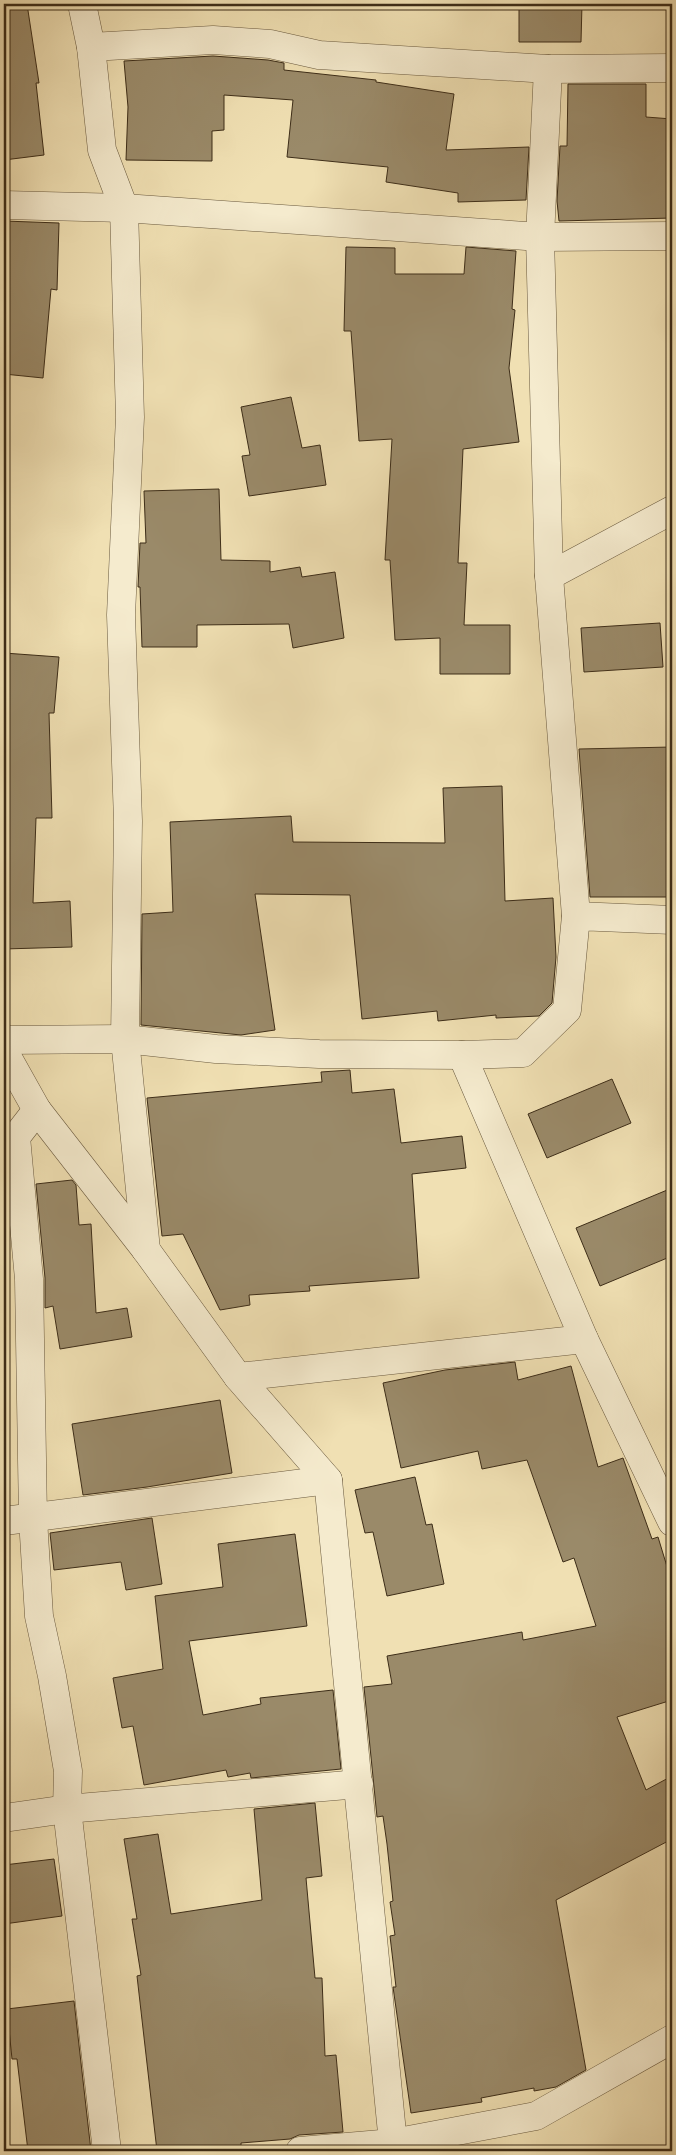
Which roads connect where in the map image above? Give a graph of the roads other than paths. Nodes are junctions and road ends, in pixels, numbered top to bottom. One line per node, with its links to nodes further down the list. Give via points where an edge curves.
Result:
1 (82, 4): 2 (street)
2 (91, 47): 4 (street, via 213,40 270,44 319,55); 6 (street, via 102,150)
3 (672, 68): 4 (street)
4 (548, 69): 8 (street)
5 (4, 205): 6 (street)
6 (124, 208): 8 (street); 13 (street, via 130,417 121,615 128,821)
7 (672, 236): 8 (street)
8 (540, 237): 10 (street)
9 (672, 510): 10 (street)
10 (549, 576): 11 (street)
11 (576, 916): 12 (street); 16 (street, via 567,1010 523,1053)
12 (672, 920)
13 (125, 1039): 14 (street); 16 (street, via 216,1049 300,1053); 18 (street)
14 (4, 1040)
15 (4, 1051): 17 (street)
16 (462, 1055): 19 (street)
17 (37, 1110): 18 (street); 22 (street, via 16,1137 29,1280)
18 (146, 1250): 20 (street)
19 (584, 1339): 20 (street); 24 (street)
20 (238, 1377): 21 (street)
21 (328, 1480): 22 (street); 25 (street)
22 (33, 1519): 23 (street); 26 (street, via 39,1616 68,1771)
23 (4, 1521)
24 (672, 1522)
25 (359, 1784): 26 (street); 29 (street)
26 (67, 1809): 27 (street); 31 (street)
27 (4, 1818)
28 (672, 2039): 29 (street, via 536,2116)
29 (393, 2142): 30 (street)
30 (361, 2149): 32 (street)
31 (107, 2151)
32 (300, 2151)

